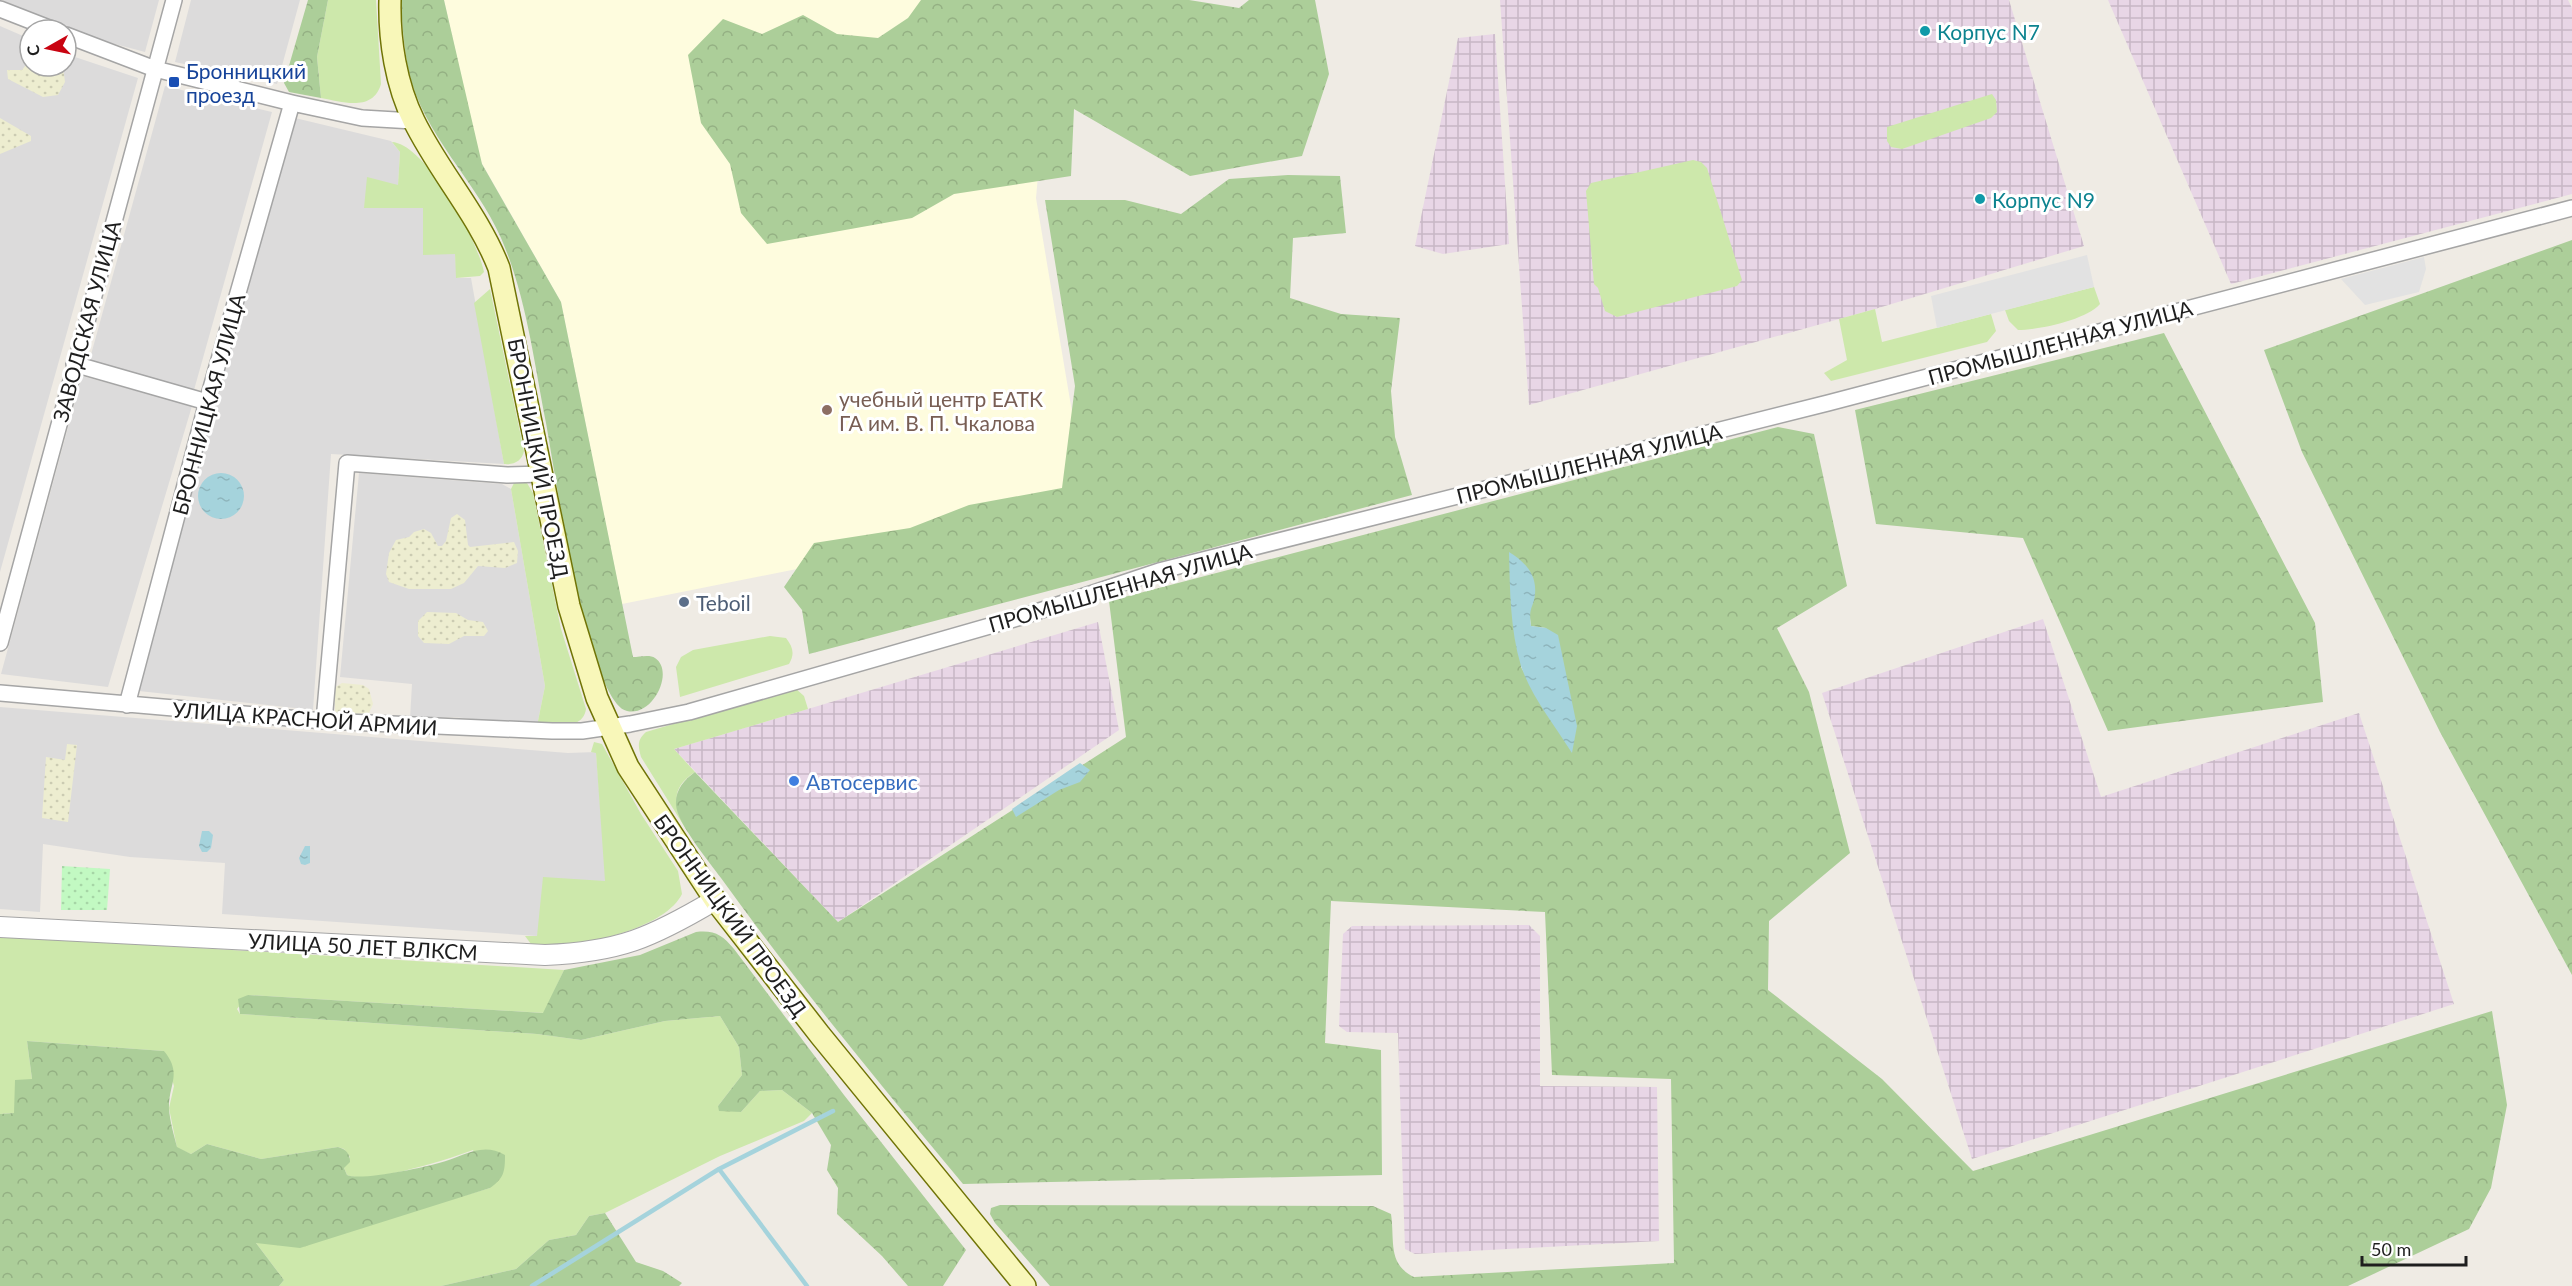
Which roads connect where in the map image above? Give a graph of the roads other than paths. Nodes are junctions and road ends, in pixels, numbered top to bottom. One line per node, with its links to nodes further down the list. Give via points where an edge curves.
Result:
1 (174, 0): 6 (street, ЗАВОДСКАЯ УЛИЦА)
2 (390, 0): 8 (main road, via 397,70)
3 (0, 9): 4 (street)
4 (23, 18)
5 (78, 40): 6 (street)
6 (155, 69): 7 (street); 10 (street, ЗАВОДСКАЯ УЛИЦА)
7 (292, 103): 8 (street, via 362,118); 11 (street, БРОННИЦКАЯ УЛИЦА)
8 (414, 121): 12 (main road, БРОННИЦКИЙ ПРОЕЗД, via 481,227 499,268)
9 (2572, 208): 17 (street, ПРОМЫШЛЕННАЯ УЛИЦА, via 1828,403 1159,571 1021,616 710,706)
10 (74, 364): 11 (street); 13 (street, ЗАВОДСКАЯ УЛИЦА)
11 (207, 402): 15 (street, БРОННИЦКАЯ УЛИЦА)
12 (542, 474): 16 (street, via 347,463); 17 (main road, БРОННИЦКИЙ ПРОЕЗД, via 581,652)
13 (0, 643)
14 (0, 693): 15 (street, УЛИЦА КРАСНОЙ АРМИИ)
15 (127, 705): 16 (street, УЛИЦА КРАСНОЙ АРМИИ)
16 (324, 721): 17 (street, УЛИЦА КРАСНОЙ АРМИИ, via 552,731)
17 (610, 726): 18 (main road, БРОННИЦКИЙ ПРОЕЗД, via 652,808)
18 (714, 900): 19 (street, УЛИЦА 50 ЛЕТ ВЛКСМ, via 639,941 545,956); 20 (main road, БРОННИЦКИЙ ПРОЕЗД)
19 (0, 927)
20 (1025, 1286)

